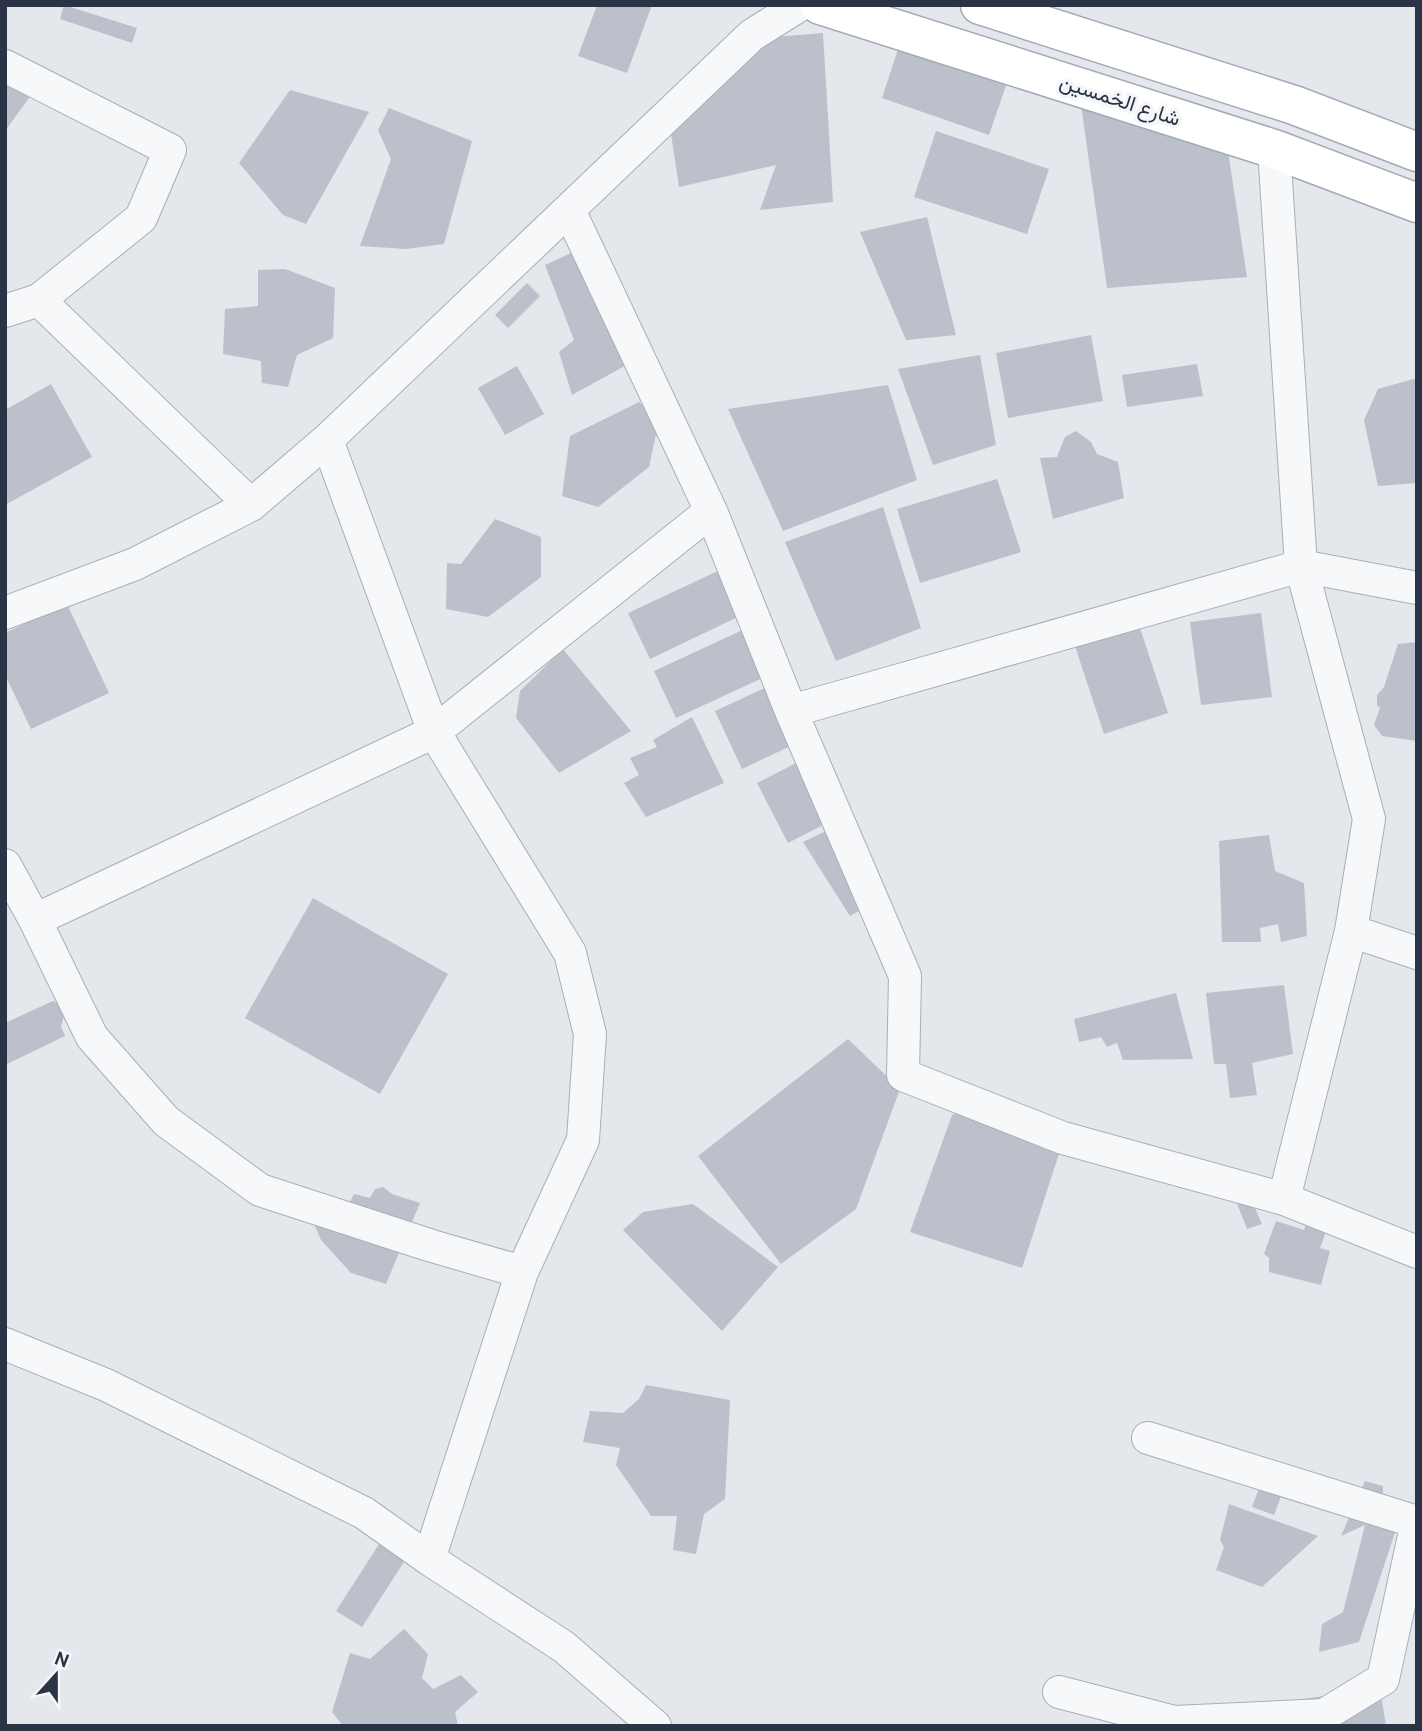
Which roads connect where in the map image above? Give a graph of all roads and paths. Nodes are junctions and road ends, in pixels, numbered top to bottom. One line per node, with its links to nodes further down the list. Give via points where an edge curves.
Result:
1 (800, 5): 8 (street, via 752,35)
2 (820, 5): 5 (main road, شارع الخمسين)
3 (980, 5): 6 (main road, via 1294,105)
4 (5, 65): 9 (street, via 170,150 141,218)
5 (1273, 149): 7 (main road, شارع الخمسين); 14 (street)
6 (1417, 152)
7 (1417, 203)
8 (569, 211): 11 (street); 13 (street)
9 (38, 300): 10 (street); 12 (street)
10 (5, 311)
11 (327, 440): 12 (street); 18 (street)
12 (251, 505): 16 (street, via 135,564)
13 (711, 511): 17 (street); 18 (street)
14 (1301, 566): 15 (street); 17 (street); 21 (street, via 1369,819)
15 (1417, 588)
16 (5, 613)
17 (791, 711): 23 (street, via 905,976 904,1075 1063,1138)
18 (434, 732): 20 (street); 25 (street, via 570,953 590,1034 583,1140)
19 (5, 865): 20 (street)
20 (35, 920): 25 (street, via 92,1037 166,1121 260,1190)
21 (1351, 931): 22 (street); 23 (street)
22 (1417, 953)
23 (1284, 1199): 24 (street)
24 (1417, 1252)
25 (522, 1272): 29 (street)
26 (5, 1344): 29 (street, via 106,1385 364,1513)
27 (1148, 1438): 28 (street)
28 (1417, 1522): 30 (street, via 1383,1679 1324,1715 1174,1722)
29 (429, 1559): 31 (street, via 564,1647)
30 (1059, 1692)
31 (655, 1726)

